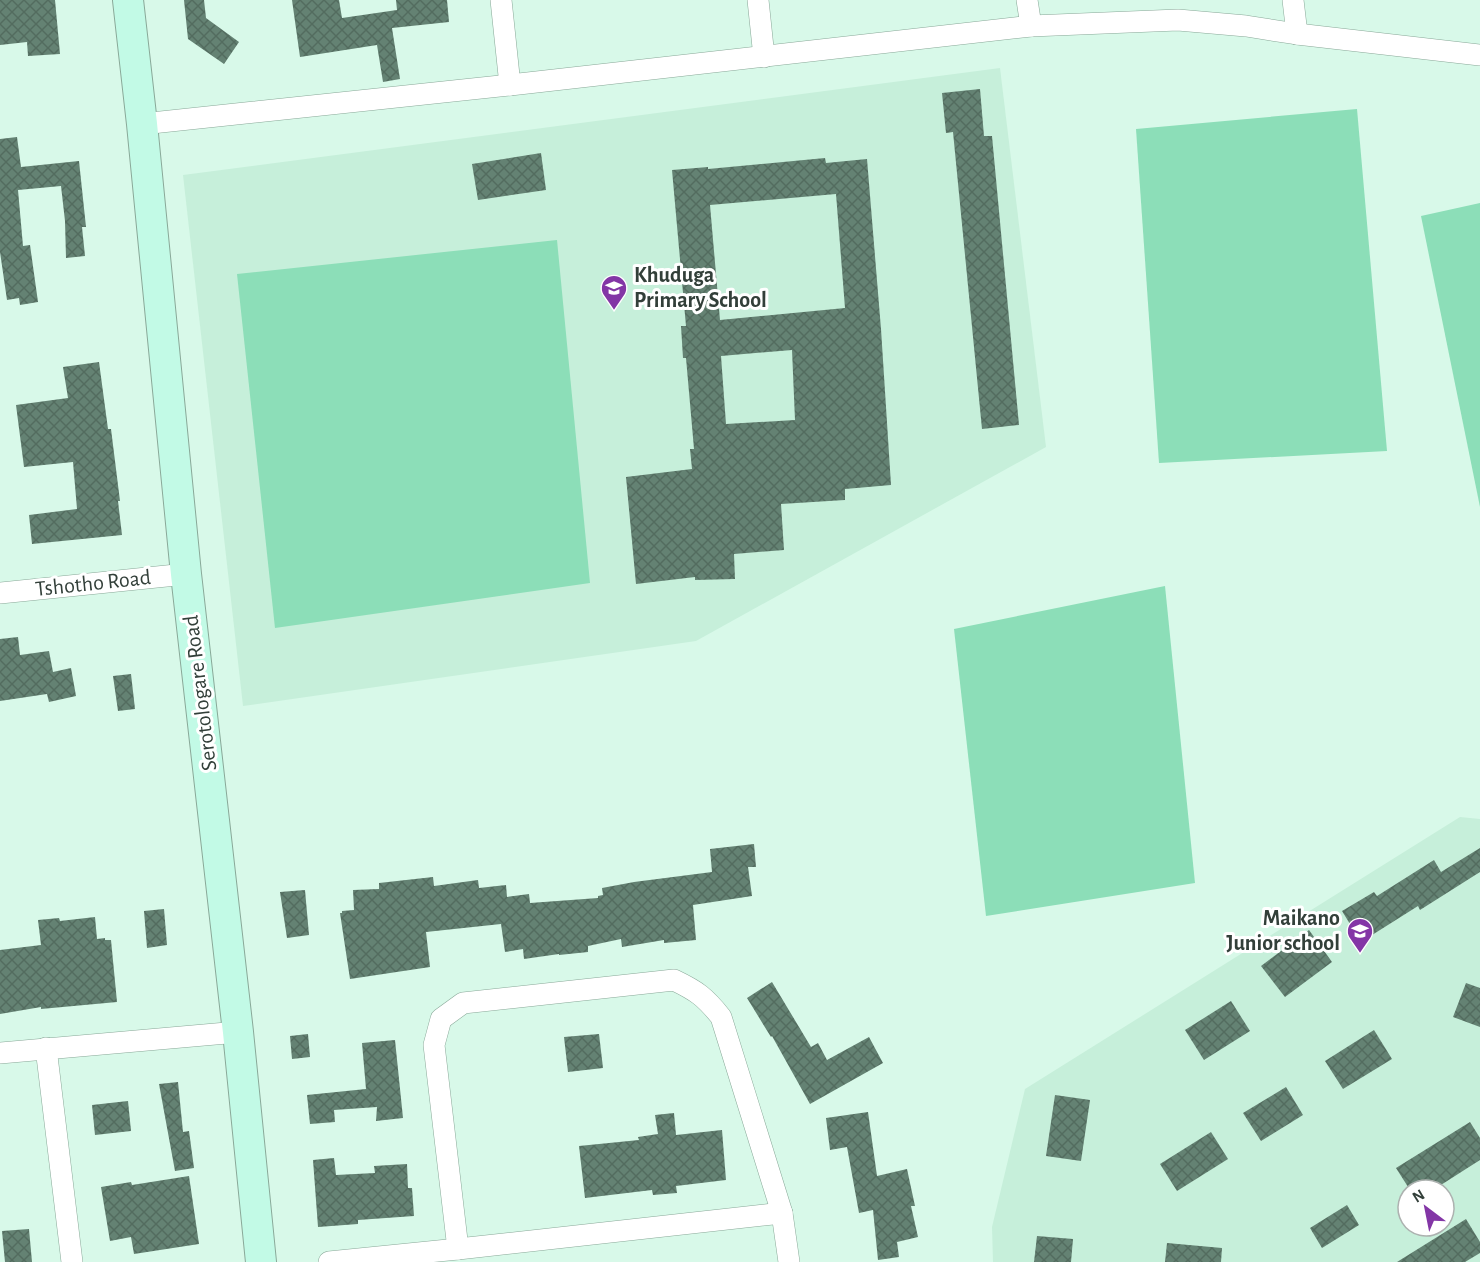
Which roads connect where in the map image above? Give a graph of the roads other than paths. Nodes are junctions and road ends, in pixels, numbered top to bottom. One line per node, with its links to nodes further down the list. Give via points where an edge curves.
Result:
1 (128, 0): 11 (street, Serotologare Road)
2 (501, 0): 10 (street)
3 (758, 0): 9 (street)
4 (1027, 0): 6 (street)
5 (1293, 0): 7 (street)
6 (1030, 26): 7 (street, via 1178,20); 9 (street)
7 (1297, 34): 8 (street)
8 (1480, 55)
9 (764, 57): 10 (street)
10 (510, 85): 11 (street)
11 (142, 124): 12 (street, Serotologare Road)
12 (186, 574): 13 (street, Tshotho Road); 14 (street, Serotologare Road)
13 (0, 593)
14 (238, 1032): 15 (street); 20 (street, Serotologare Road)
15 (46, 1048): 16 (street); 19 (street)
16 (0, 1053)
17 (782, 1213): 18 (street); 18 (street, via 721,1017 694,989 674,980 462,1003 441,1019 434,1045); 22 (street)
18 (458, 1249): 21 (street)
19 (72, 1262)
20 (261, 1262)
21 (329, 1262)
22 (789, 1262)

